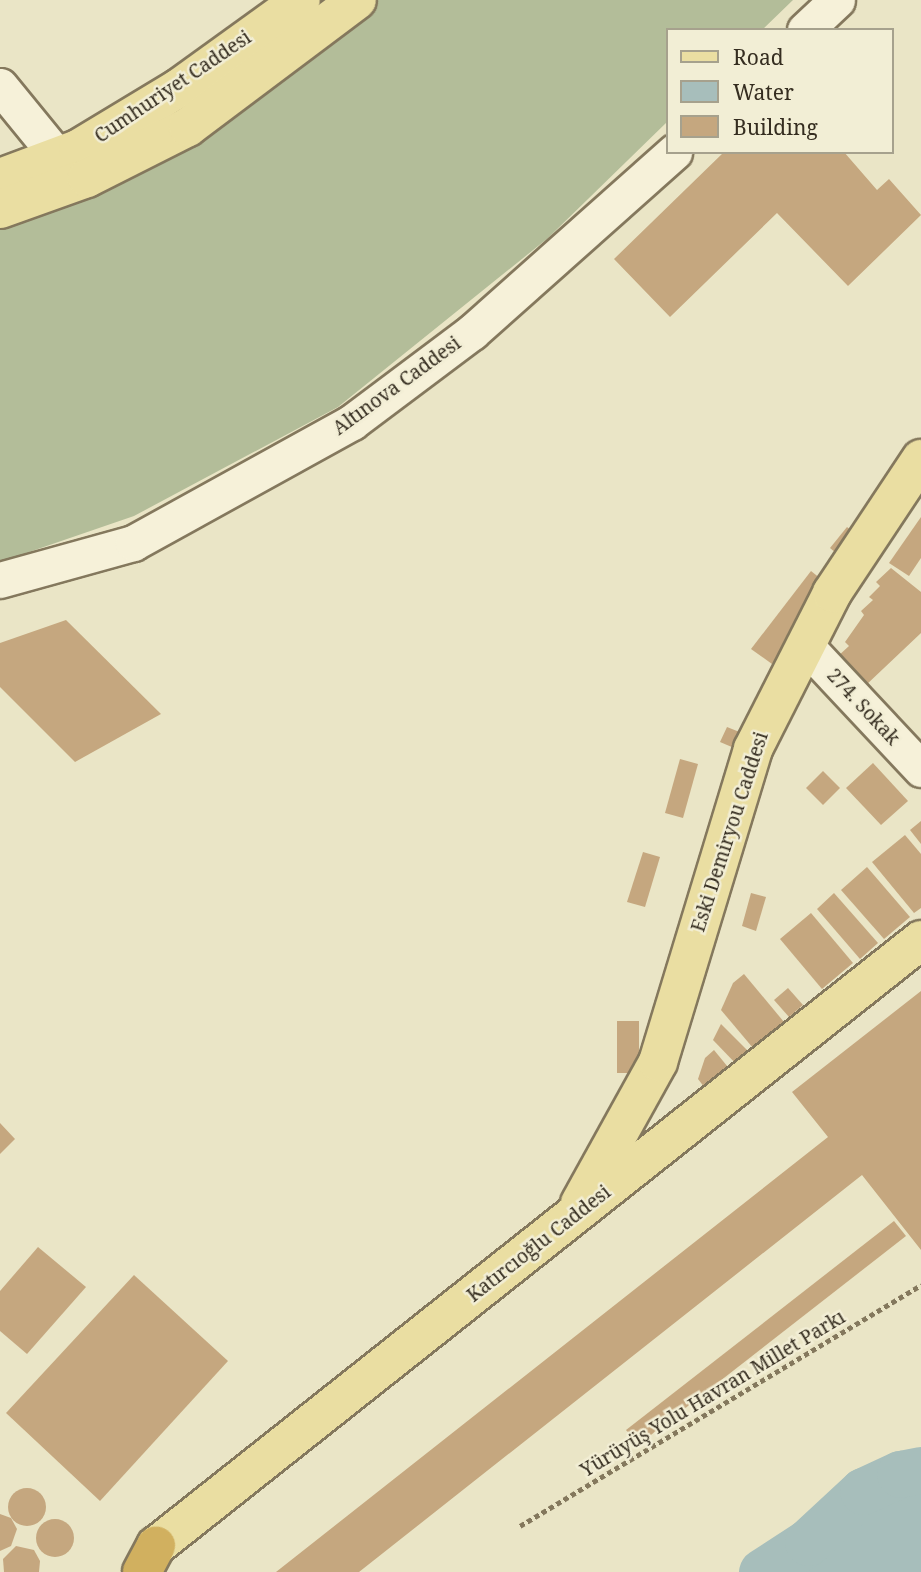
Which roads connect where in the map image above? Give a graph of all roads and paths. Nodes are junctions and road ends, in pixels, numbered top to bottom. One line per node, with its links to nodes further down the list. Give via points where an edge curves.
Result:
1 (301, 0): 7 (main road, Cumhuriyet Caddesi, via 179,88)
2 (357, 0): 9 (main road, Cumhuriyet Caddesi, via 188,127 87,178)
3 (836, 0): 4 (street)
4 (807, 28)
5 (0, 86): 7 (street)
6 (672, 154): 11 (street, Altınova Caddesi, via 472,332 352,422 133,543)
7 (58, 157): 8 (main road, Cumhuriyet Caddesi)
8 (0, 178)
9 (0, 209)
10 (921, 459): 12 (main road, Eski Demiryou Caddesi, via 832,593)
11 (0, 580)
12 (805, 645): 13 (street, 274. Sokak); 15 (main road, Eski Demiryou Caddesi, via 753,749 657,1062)
13 (921, 769)
14 (921, 940): 15 (main road, Katırcıoğlu Caddesi)
15 (571, 1220): 18 (main road, Katırcıoğlu Caddesi)
16 (921, 1285): 17 (path, Yürüyüş Yolu Havran Millet Parkı)
17 (520, 1526)
18 (149, 1559): 19 (street)
19 (121, 1572)

